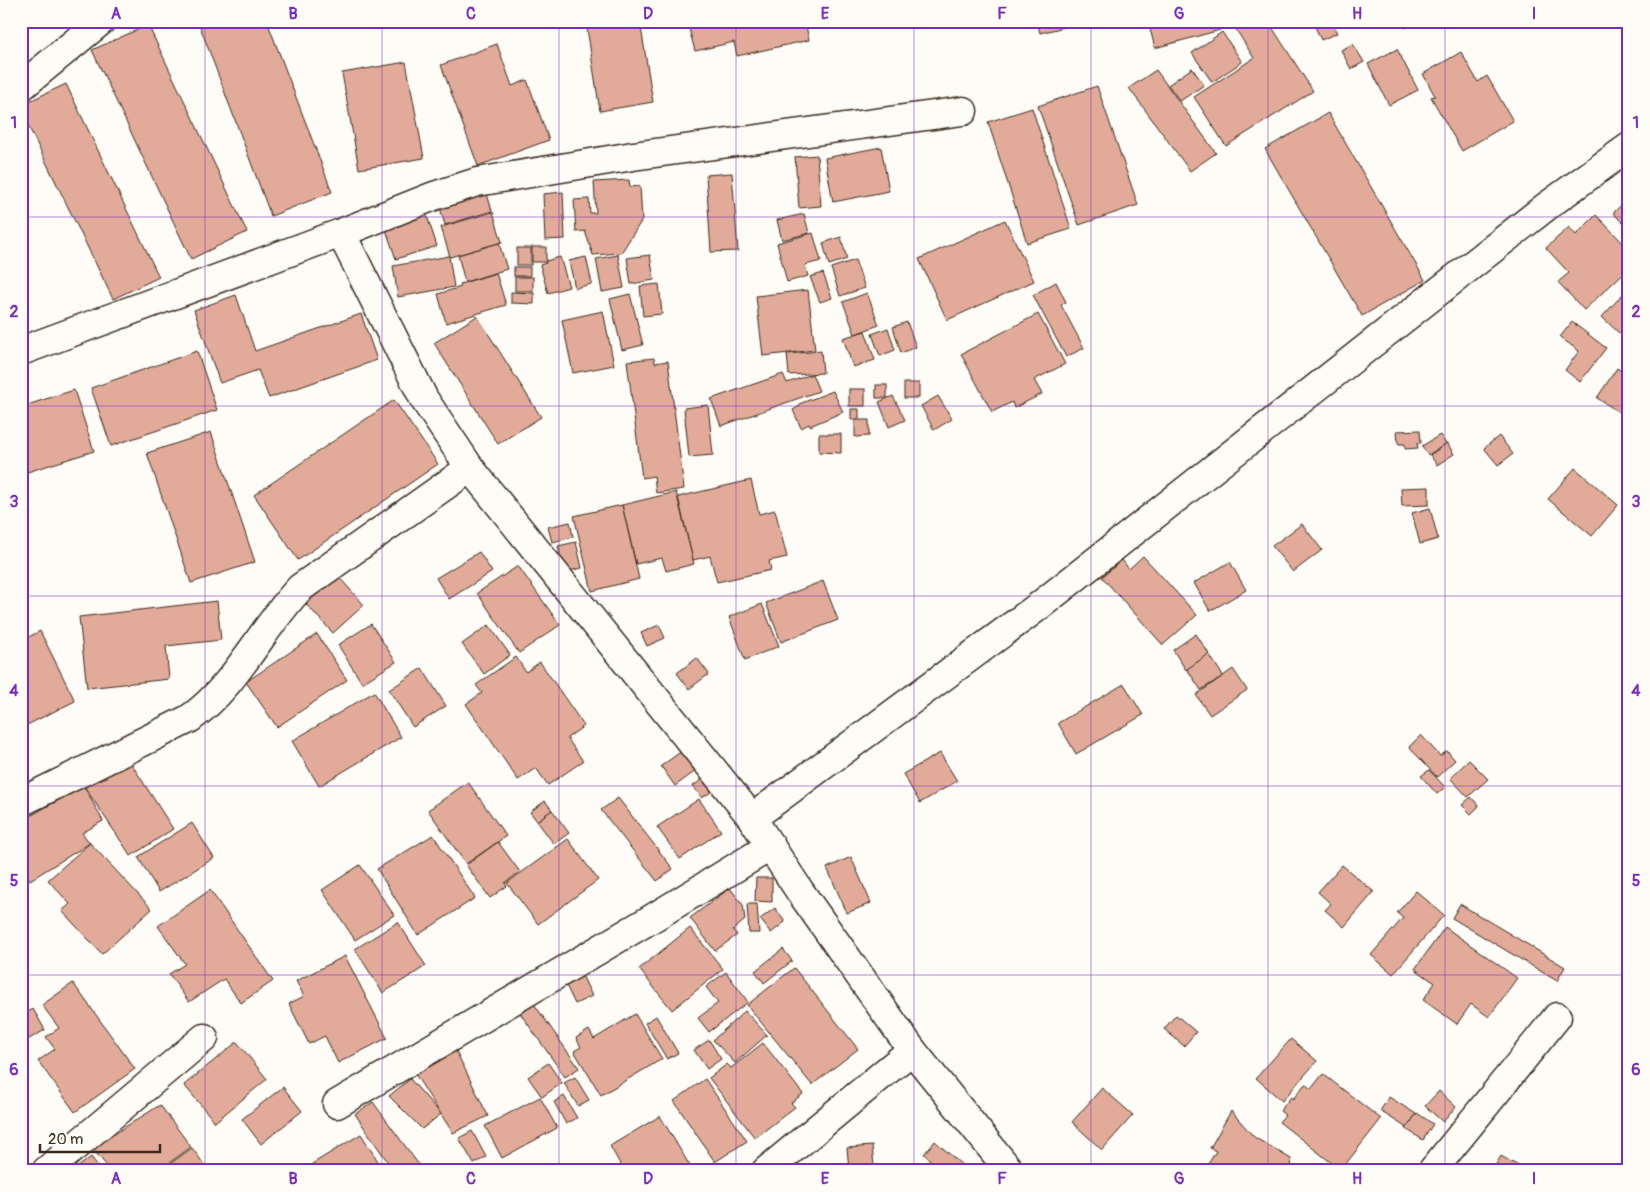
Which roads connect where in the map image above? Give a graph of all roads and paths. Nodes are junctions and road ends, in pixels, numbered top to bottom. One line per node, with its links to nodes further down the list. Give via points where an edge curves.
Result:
1 (101, 21): 2 (street)
2 (21, 87)
3 (964, 111): 5 (street, via 633,156 477,182)
4 (1629, 147): 9 (street, via 1548,206 1039,606)
5 (341, 233): 6 (street); 7 (street, via 424,399)
6 (21, 350)
7 (470, 468): 8 (street, via 300,588 206,707 189,719); 9 (street)
8 (21, 802)
9 (752, 818): 10 (street)
10 (771, 846): 13 (street); 14 (street)
11 (1557, 1017): 18 (street)
12 (204, 1038): 15 (street)
13 (912, 1050): 16 (street); 17 (street)
14 (338, 1104)
15 (46, 1171)
16 (766, 1171)
17 (1010, 1171)
18 (1432, 1171)

